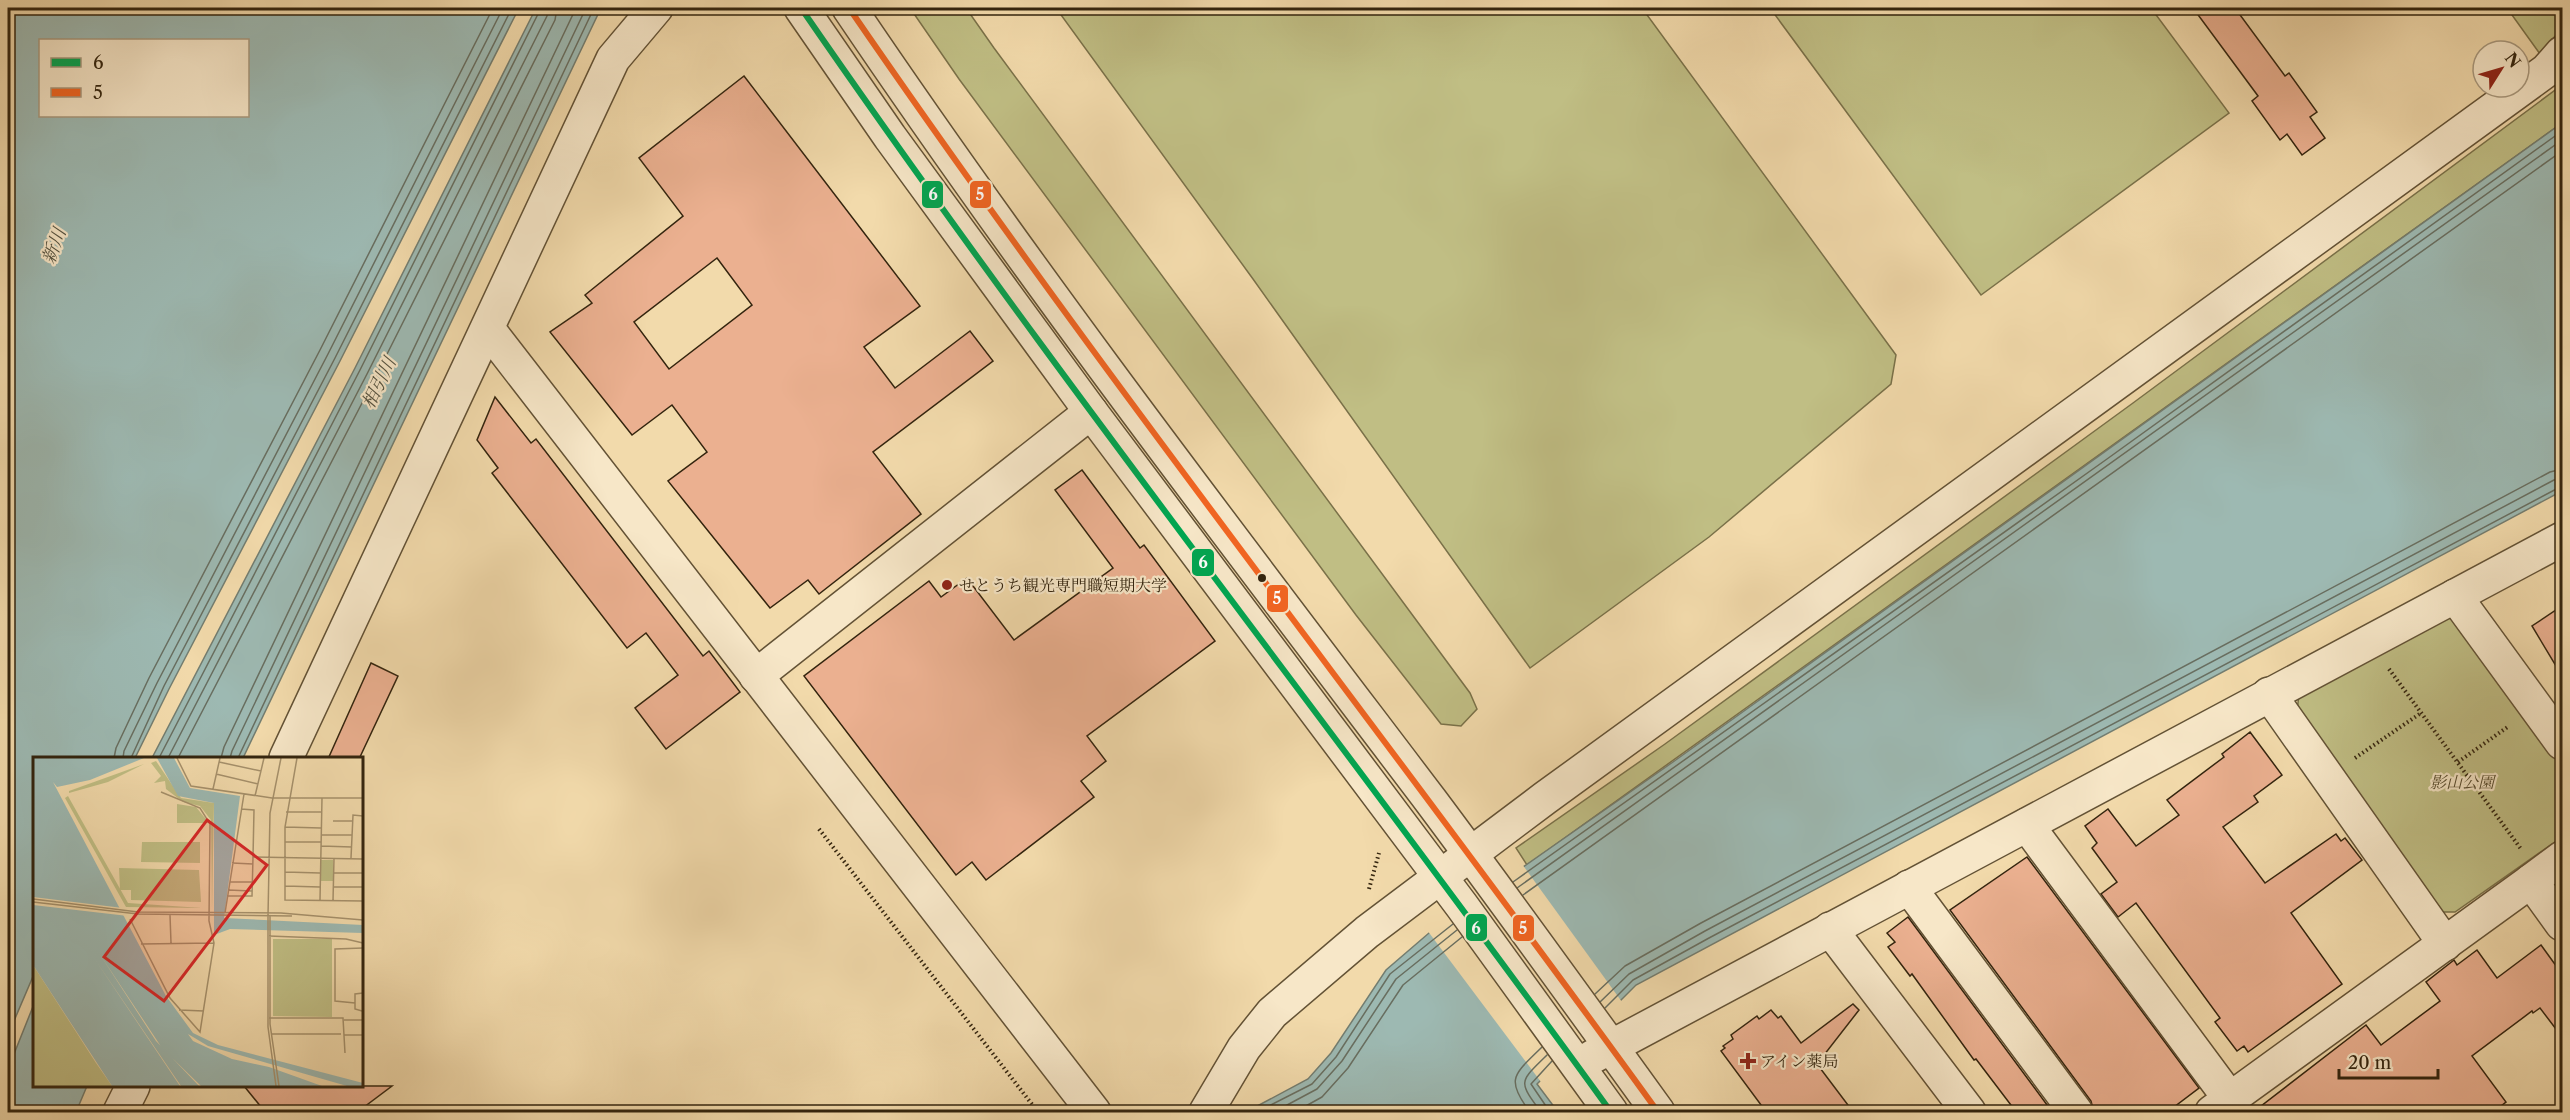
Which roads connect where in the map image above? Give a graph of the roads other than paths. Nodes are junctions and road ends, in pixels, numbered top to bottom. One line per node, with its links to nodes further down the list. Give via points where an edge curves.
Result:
1 (656, 8): 5 (street, via 614,59)
2 (801, 8): 6 (street)
3 (849, 8): 14 (street, via 920,113 1241,553)
4 (2562, 53): 14 (street, via 2537,77)
5 (488, 328): 9 (street); 12 (street)
6 (1091, 412): 9 (street); 16 (street)
7 (2562, 539): 8 (street)
8 (2456, 596): 10 (street); 11 (street)
9 (756, 676): 26 (street)
10 (2269, 694): 13 (street); 20 (street)
11 (2562, 743)
12 (287, 757)
13 (2027, 825): 17 (street); 24 (street)
14 (1470, 854): 16 (street); 21 (street)
15 (2544, 871): 18 (street); 20 (street)
16 (1441, 877): 22 (street); 27 (street, via 1367,932 1272,1013 1244,1048)
17 (1909, 887): 19 (street); 31 (street)
18 (2562, 924)
19 (1830, 929): 21 (street); 30 (street)
20 (2445, 944): 24 (street)
21 (1603, 1037): 22 (street); 29 (street)
22 (1574, 1060): 28 (street)
23 (132, 1087): 25 (street)
24 (2221, 1106)
25 (120, 1113)
26 (1094, 1113)
27 (1206, 1113)
28 (1611, 1113)
29 (1658, 1113)
30 (1969, 1113)
31 (2076, 1113)

